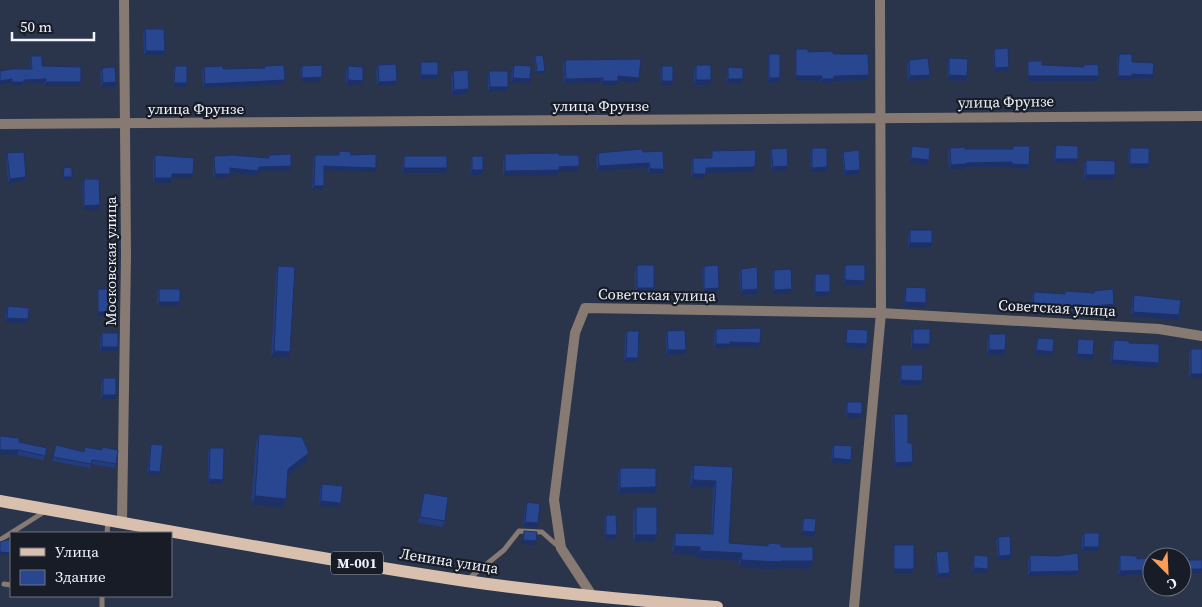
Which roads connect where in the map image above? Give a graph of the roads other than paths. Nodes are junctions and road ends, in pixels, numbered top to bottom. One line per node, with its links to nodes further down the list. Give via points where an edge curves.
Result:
1 (124, 0): 6 (street, Московская улица)
2 (880, 0): 4 (street)
3 (1202, 116): 4 (street, улица Фрунзе)
4 (879, 118): 6 (street, улица Фрунзе); 7 (street)
5 (0, 124): 6 (street, улица Фрунзе)
6 (126, 124): 12 (street, Московская улица)
7 (880, 313): 8 (street, Советская улица, via 1159,329); 15 (street, Советская улица, via 585,308 575,333 554,500); 21 (street)
8 (1202, 336)
9 (0, 501): 10 (main road, Ленина улица / М-001)
10 (47, 509): 11 (main road, Ленина улица / М-001); 13 (lane)
11 (108, 520): 12 (main road, Ленина улица / М-001); 14 (lane)
12 (122, 522): 16 (main road, Ленина улица / М-001)
13 (12, 532)
14 (107, 532)
15 (561, 548): 16 (lane, via 542,532 518,531 504,550); 19 (street, Советская улица)
16 (465, 581): 19 (main road, Ленина улица / М-001)
17 (4, 584): 18 (lane)
18 (10, 584)
19 (593, 597): 20 (main road, Ленина улица / М-001)
20 (717, 607)
21 (854, 607)

